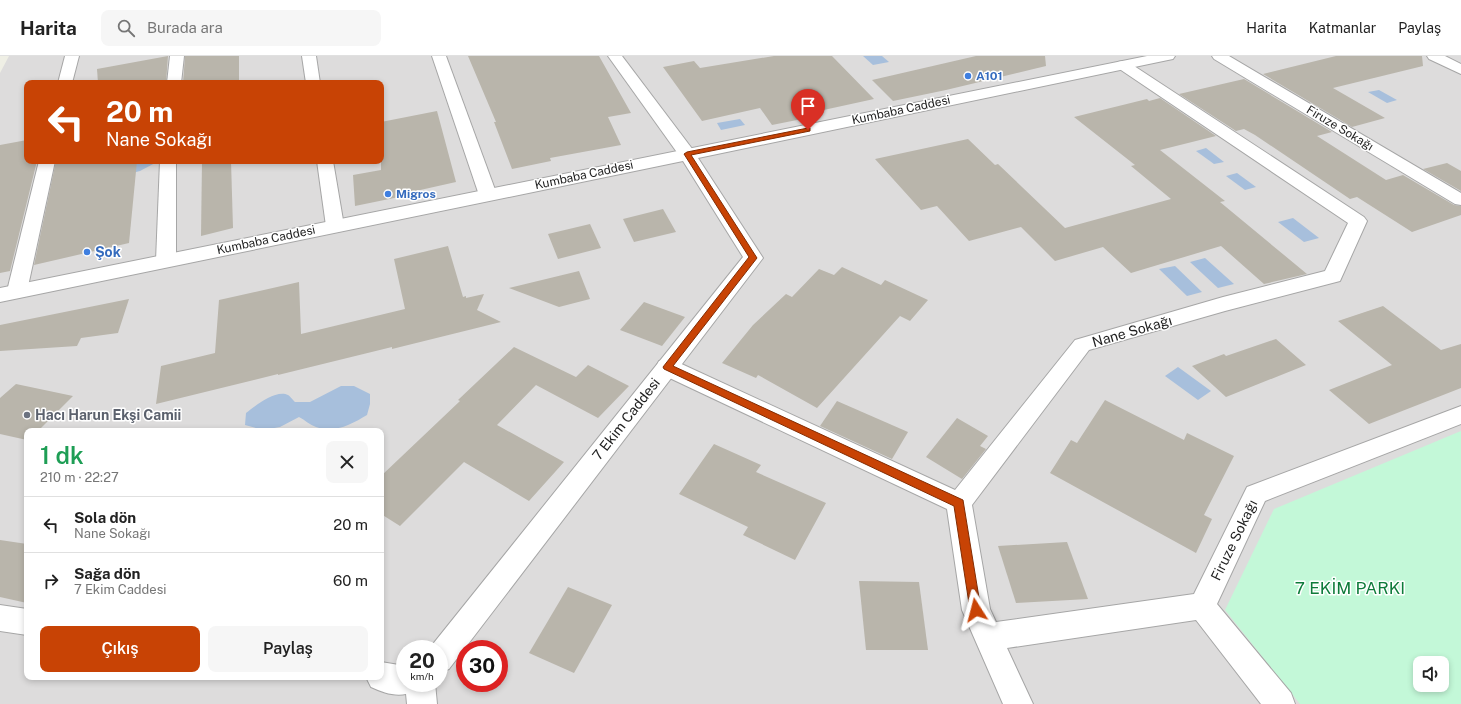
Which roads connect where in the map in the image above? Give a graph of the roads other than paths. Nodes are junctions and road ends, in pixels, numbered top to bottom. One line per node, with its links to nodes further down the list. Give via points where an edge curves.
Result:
1 (72, 56): 11 (street)
2 (177, 56): 12 (street)
3 (309, 56): 13 (street)
4 (439, 56): 18 (street)
5 (1168, 56): 9 (street, Kumbaba Caddesi)
6 (1219, 56): 19 (street, Firuze Sokağı)
7 (1434, 56): 10 (street)
8 (621, 57): 14 (street)
9 (1123, 65): 14 (street, Kumbaba Caddesi); 25 (street, Nane Sokağı, via 1358,221 1332,276 1223,304 1082,345)
10 (1461, 70)
11 (66, 80)
12 (174, 80)
13 (313, 80)
14 (687, 154): 18 (street, Kumbaba Caddesi); 23 (street, 7 Ekim Caddesi, via 753,258)
15 (46, 164): 22 (street)
16 (168, 164): 21 (street)
17 (325, 164): 20 (street)
18 (488, 195): 20 (street, Kumbaba Caddesi)
19 (1461, 200)
20 (335, 226): 21 (street, Kumbaba Caddesi)
21 (166, 261): 22 (street, Kumbaba Caddesi)
22 (9, 293)
23 (667, 367): 25 (street); 30 (street, 7 Ekim Caddesi)
24 (1461, 415): 26 (street, Firuze Sokağı, via 1256,494)
25 (959, 503): 29 (street, via 976,610)
26 (1202, 606): 29 (street); 36 (street)
27 (0, 618): 28 (street)
28 (24, 622)
29 (987, 637): 35 (street)
30 (448, 647)
31 (384, 678): 32 (street)
32 (396, 680)
33 (421, 692): 34 (street)
34 (422, 704)
35 (1018, 704)
36 (1280, 704)

